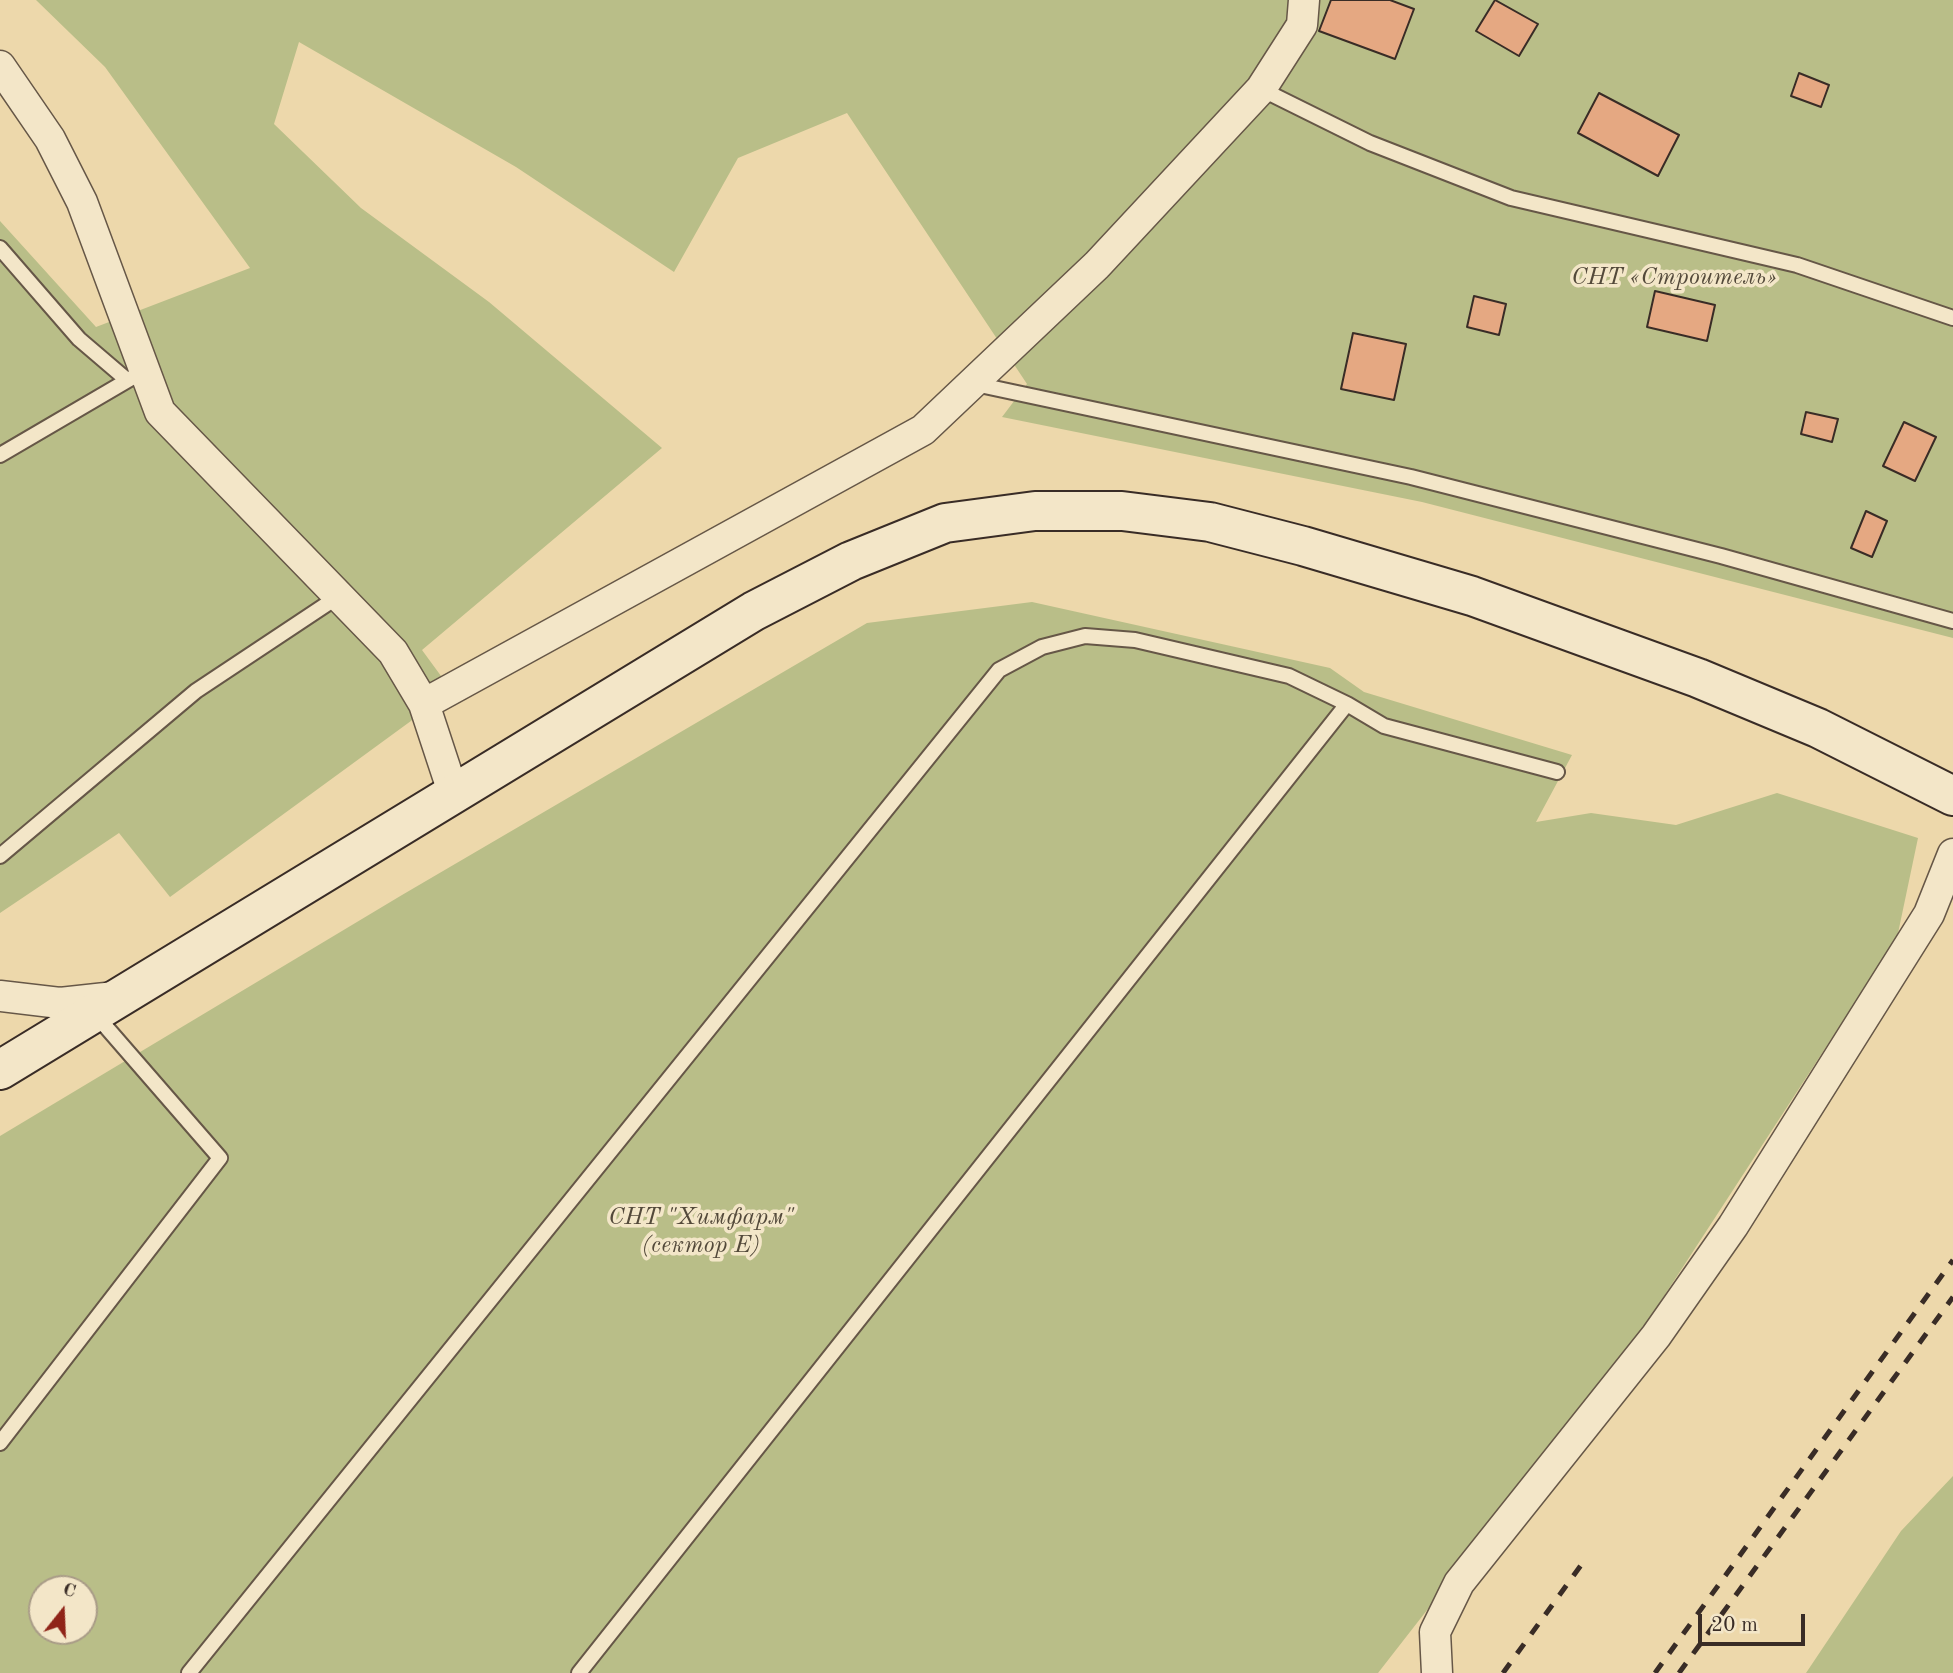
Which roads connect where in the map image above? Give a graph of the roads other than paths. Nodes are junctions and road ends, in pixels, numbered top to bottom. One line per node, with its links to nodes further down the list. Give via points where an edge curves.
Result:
1 (1304, 0): 3 (street, via 1302,24)
2 (0, 66): 6 (street, via 50,139 82,202)
3 (1261, 89): 5 (lane, via 1370,143 1511,198 1797,265); 7 (street, via 1097,265)
4 (0, 248): 6 (lane, via 79,339)
5 (1953, 318)
6 (137, 375): 8 (lane); 9 (street, via 160,412)
7 (975, 383): 10 (lane, via 1411,477); 11 (street, via 923,429)
8 (0, 455)
9 (339, 596): 11 (street, via 393,652); 17 (lane, via 197,691)
10 (1953, 621)
11 (424, 704): 14 (street)
12 (1347, 704): 13 (lane, via 1384,726); 22 (lane, via 1289,676 1135,640 1085,636 1042,647 999,670); 23 (lane)
13 (1557, 772)
14 (454, 795): 15 (main road, via 754,611 851,561 945,523 1035,511 1122,511 1210,522 1472,596 1698,678 1818,729); 19 (main road)
15 (1953, 796)
16 (1953, 854): 24 (street, via 1929,914 1733,1226 1656,1336 1460,1583 1435,1632)
17 (0, 856)
18 (0, 996): 19 (street)
19 (109, 1004): 20 (main road); 21 (lane, via 220,1158)
20 (0, 1070)
21 (0, 1443)
22 (189, 1673)
23 (579, 1673)
24 (1437, 1673)

